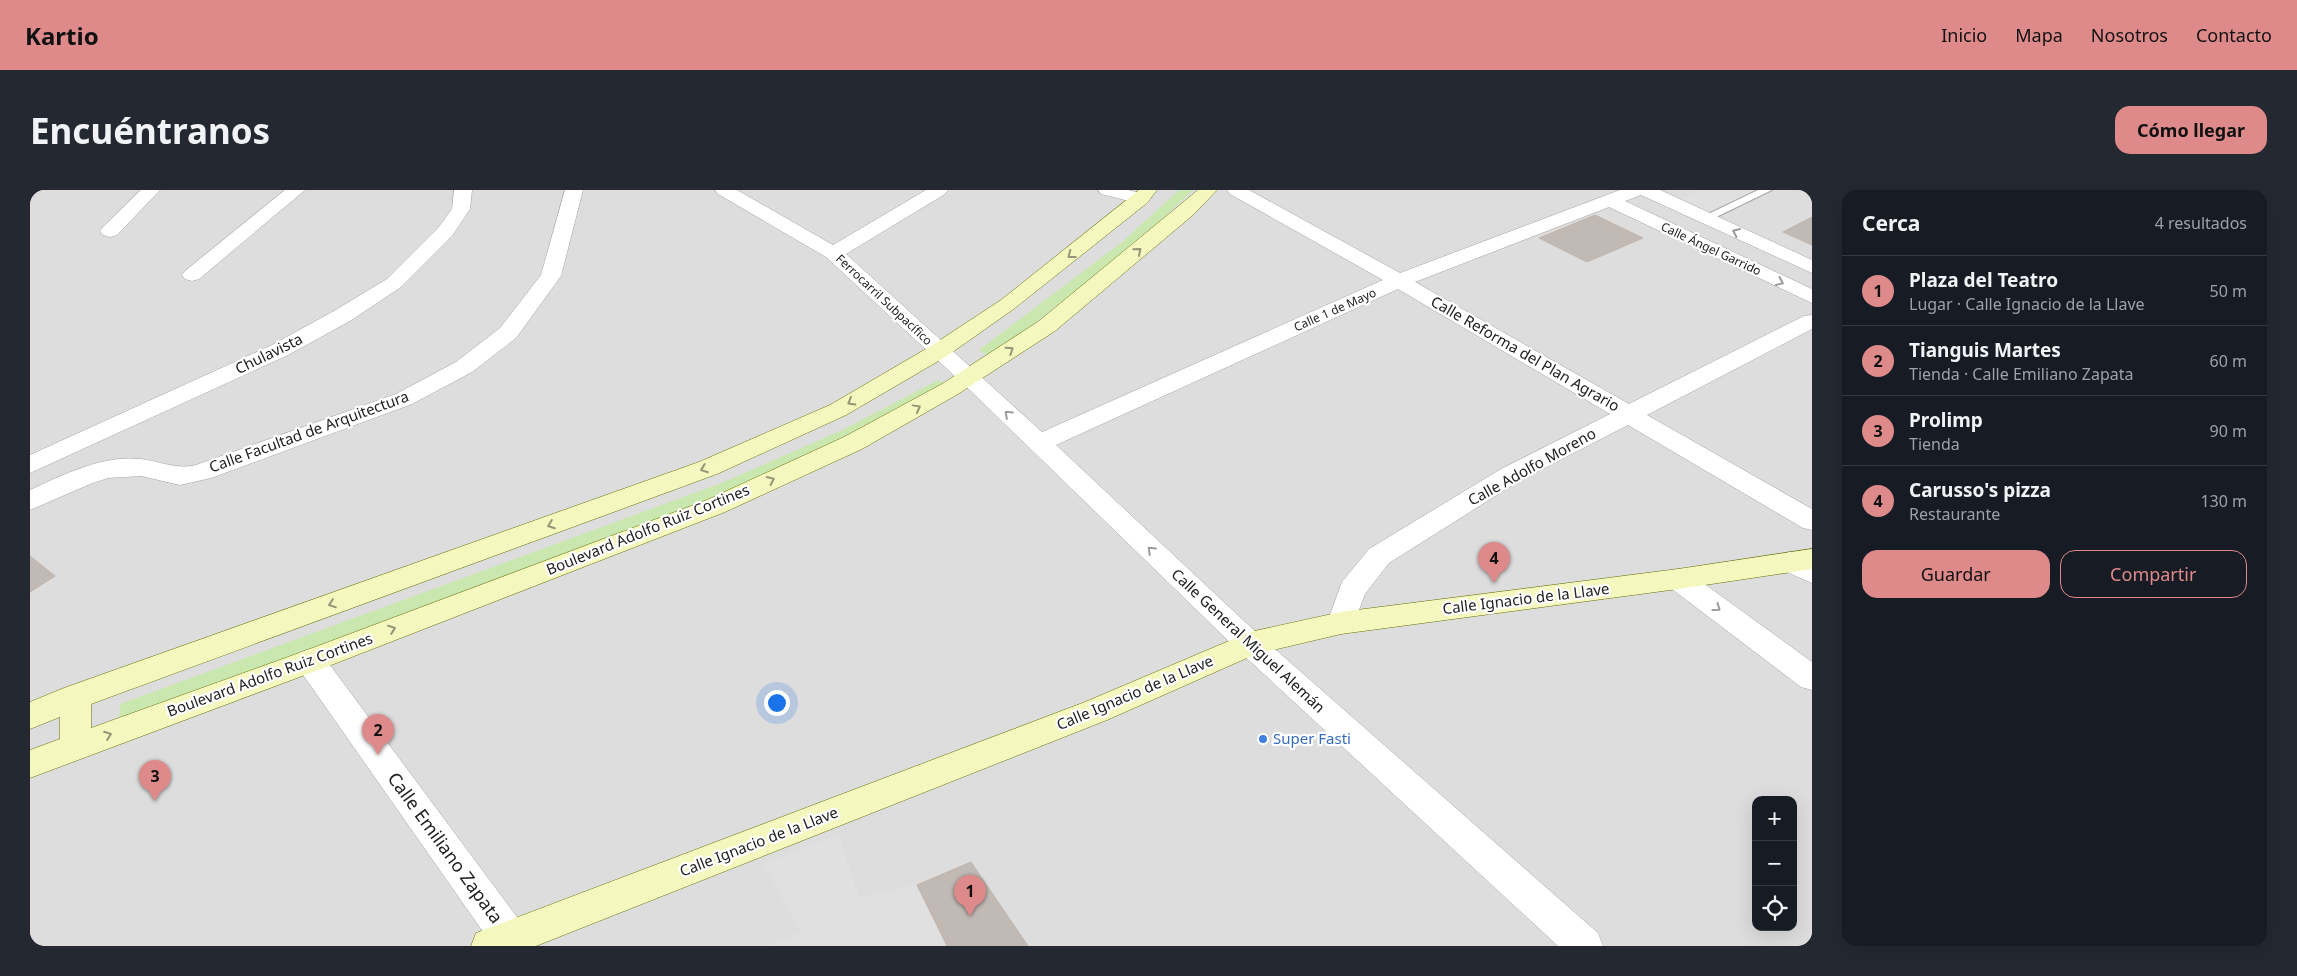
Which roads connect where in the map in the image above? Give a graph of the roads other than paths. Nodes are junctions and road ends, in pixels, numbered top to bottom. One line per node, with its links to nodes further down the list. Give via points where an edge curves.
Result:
1 (150, 190): 16 (street)
2 (296, 190): 19 (street)
3 (463, 190): 27 (street, Chulavista, via 461,209 445,232 394,283 372,298 280,350)
4 (574, 190): 28 (street, Calle Facultad de Arquitectura, via 551,276 508,333 464,366 404,399 219,467 176,476 137,467 106,470 73,480)
5 (724, 190): 17 (street, Ferrocarril Subpacífico)
6 (940, 190): 17 (street)
7 (1106, 190): 13 (street)
8 (1208, 190): 24 (main road, Boulevard Adolfo Ruiz Cortines, one-way to 8, via 1047,326)
9 (1236, 190): 20 (street, Calle Reforma del Plan Agrario)
10 (1637, 190): 14 (street, Calle 1 de Mayo)
11 (1645, 190): 15 (street, Calle Ángel Garrido)
12 (1767, 190): 15 (lane)
13 (1145, 194): 23 (main road, one-way to 23, via 1008,304)
14 (1610, 201): 20 (street, Calle 1 de Mayo); 21 (street, Calle Ángel Garrido, one-way to 21)
15 (1706, 218): 18 (street, Calle Ángel Garrido, one-way to 15)
16 (110, 231)
17 (833, 253): 23 (street, Ferrocarril Subpacífico)
18 (1812, 267)
19 (192, 275)
20 (1399, 281): 25 (street, Calle Reforma del Plan Agrario); 26 (street, Calle 1 de Mayo)
21 (1812, 297)
22 (1812, 321): 25 (street, Calle Adolfo Moreno)
23 (939, 351): 24 (street, Calle General Miguel Alemán); 36 (main road, one-way to 36, via 838,410 708,468)
24 (970, 377): 26 (street, Calle General Miguel Alemán, one-way to 24); 34 (main road, Boulevard Adolfo Ruiz Cortines, one-way to 24, via 716,506 853,443)
25 (1628, 415): 29 (street, Calle Reforma del Plan Agrario); 32 (street, Calle Adolfo Moreno, via 1510,476 1380,556 1352,590)
26 (1039, 444): 33 (street, Calle General Miguel Alemán, one-way to 26)
27 (30, 465)
28 (30, 501)
29 (1812, 521)
30 (1805, 565): 31 (main road, Calle Ignacio de la Llave)
31 (1678, 579): 32 (main road, Calle Ignacio de la Llave); 35 (street, one-way to 35)
32 (1341, 623): 33 (main road, Calle Ignacio de la Llave)
33 (1250, 644): 40 (main road, Calle Ignacio de la Llave, via 1096,711); 41 (street, Calle General Miguel Alemán)
34 (310, 661): 38 (main road, Boulevard Adolfo Ruiz Cortines, one-way to 34); 40 (street, Calle Emiliano Zapata)
35 (1812, 678)
36 (76, 698): 37 (main road); 38 (main road)
37 (30, 716)
38 (76, 747): 39 (main road, Boulevard Adolfo Ruiz Cortines)
39 (30, 764)
40 (499, 942)
41 (1585, 946)

